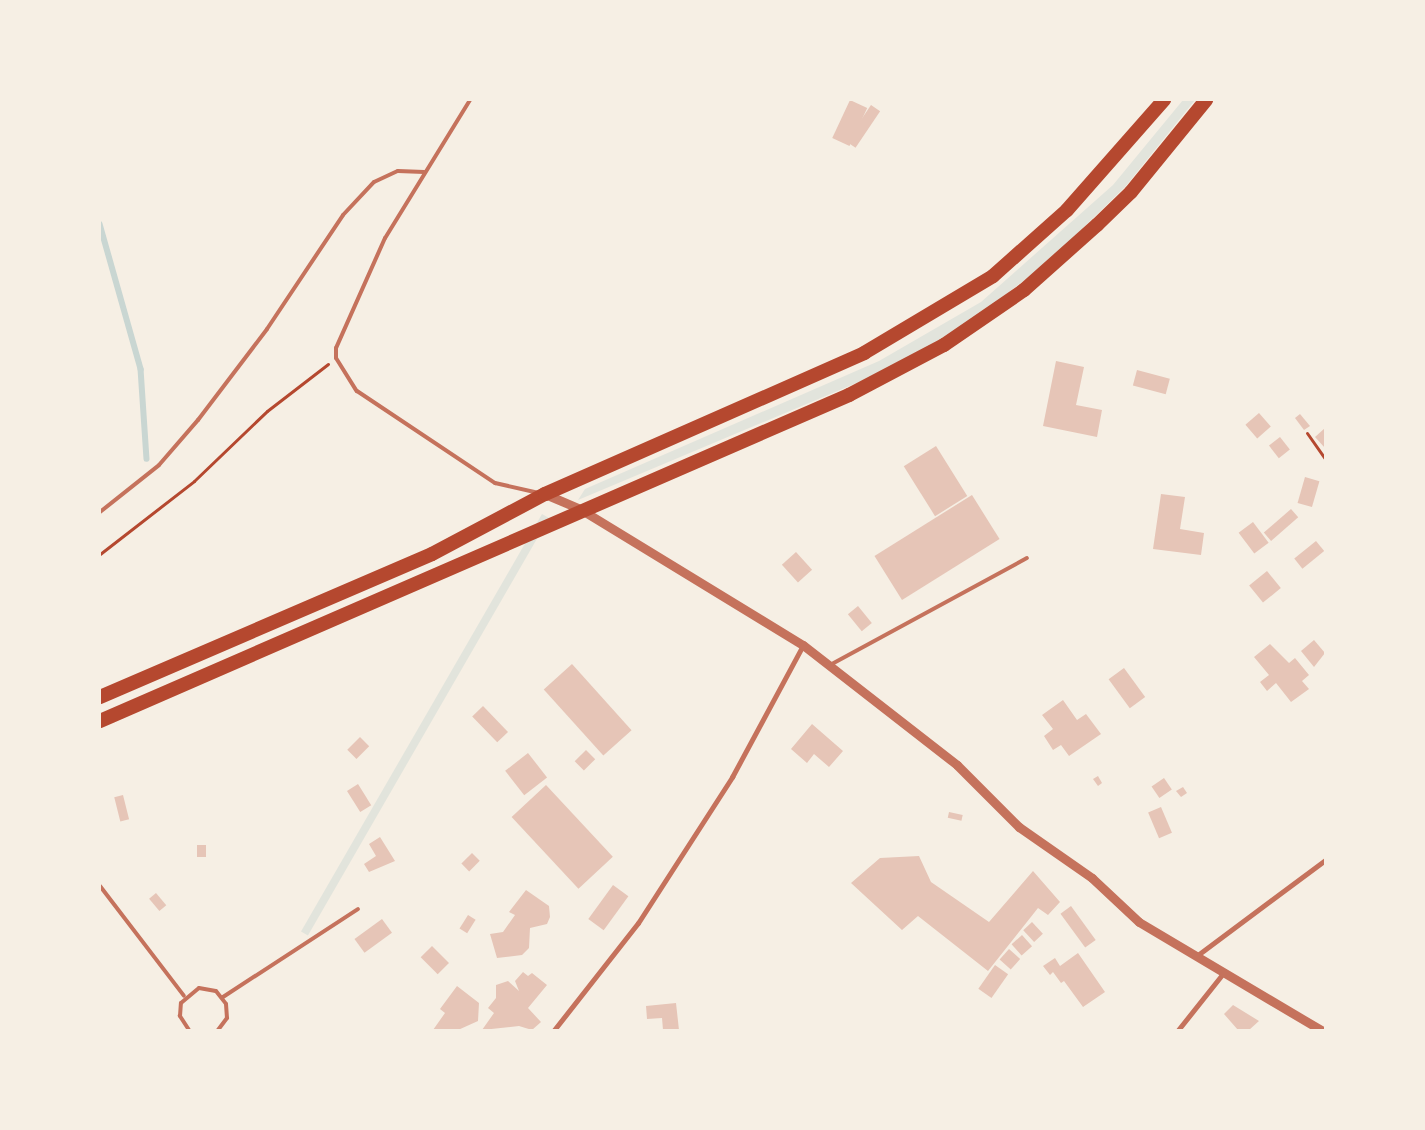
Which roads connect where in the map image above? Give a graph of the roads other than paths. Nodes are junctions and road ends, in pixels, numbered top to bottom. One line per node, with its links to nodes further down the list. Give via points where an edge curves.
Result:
1 (470, 100): 4 (lane)
2 (1164, 100): 5 (highway, via 1066,210 992,276 946,306 864,353)
3 (1206, 100): 6 (highway, via 1104,219 1024,290 973,327 849,395)
4 (424, 172): 5 (lane, via 385,238 336,348 336,358 358,392 495,483); 7 (lane, via 398,171 374,182 343,215 267,329 198,420 160,464)
5 (545, 494): 6 (street); 11 (highway, via 432,554)
6 (580, 509): 9 (street); 12 (highway)
7 (100, 512)
8 (1027, 558): 10 (lane)
9 (804, 645): 10 (street); 22 (street, via 732,777 638,923)
10 (830, 665): 16 (street, via 956,765 1019,827 1092,878 1139,922)
11 (100, 697)
12 (100, 721)
13 (1325, 860): 16 (street)
14 (100, 886): 18 (lane)
15 (358, 909): 19 (lane)
16 (1199, 954): 17 (street)
17 (1226, 971): 23 (street); 24 (street)
18 (184, 996): 19 (lane, via 199,988); 20 (lane, via 180,1009)
19 (223, 997): 21 (lane, via 227,1018)
20 (187, 1029)
21 (218, 1030)
22 (554, 1030)
23 (1178, 1030)
24 (1321, 1030)

